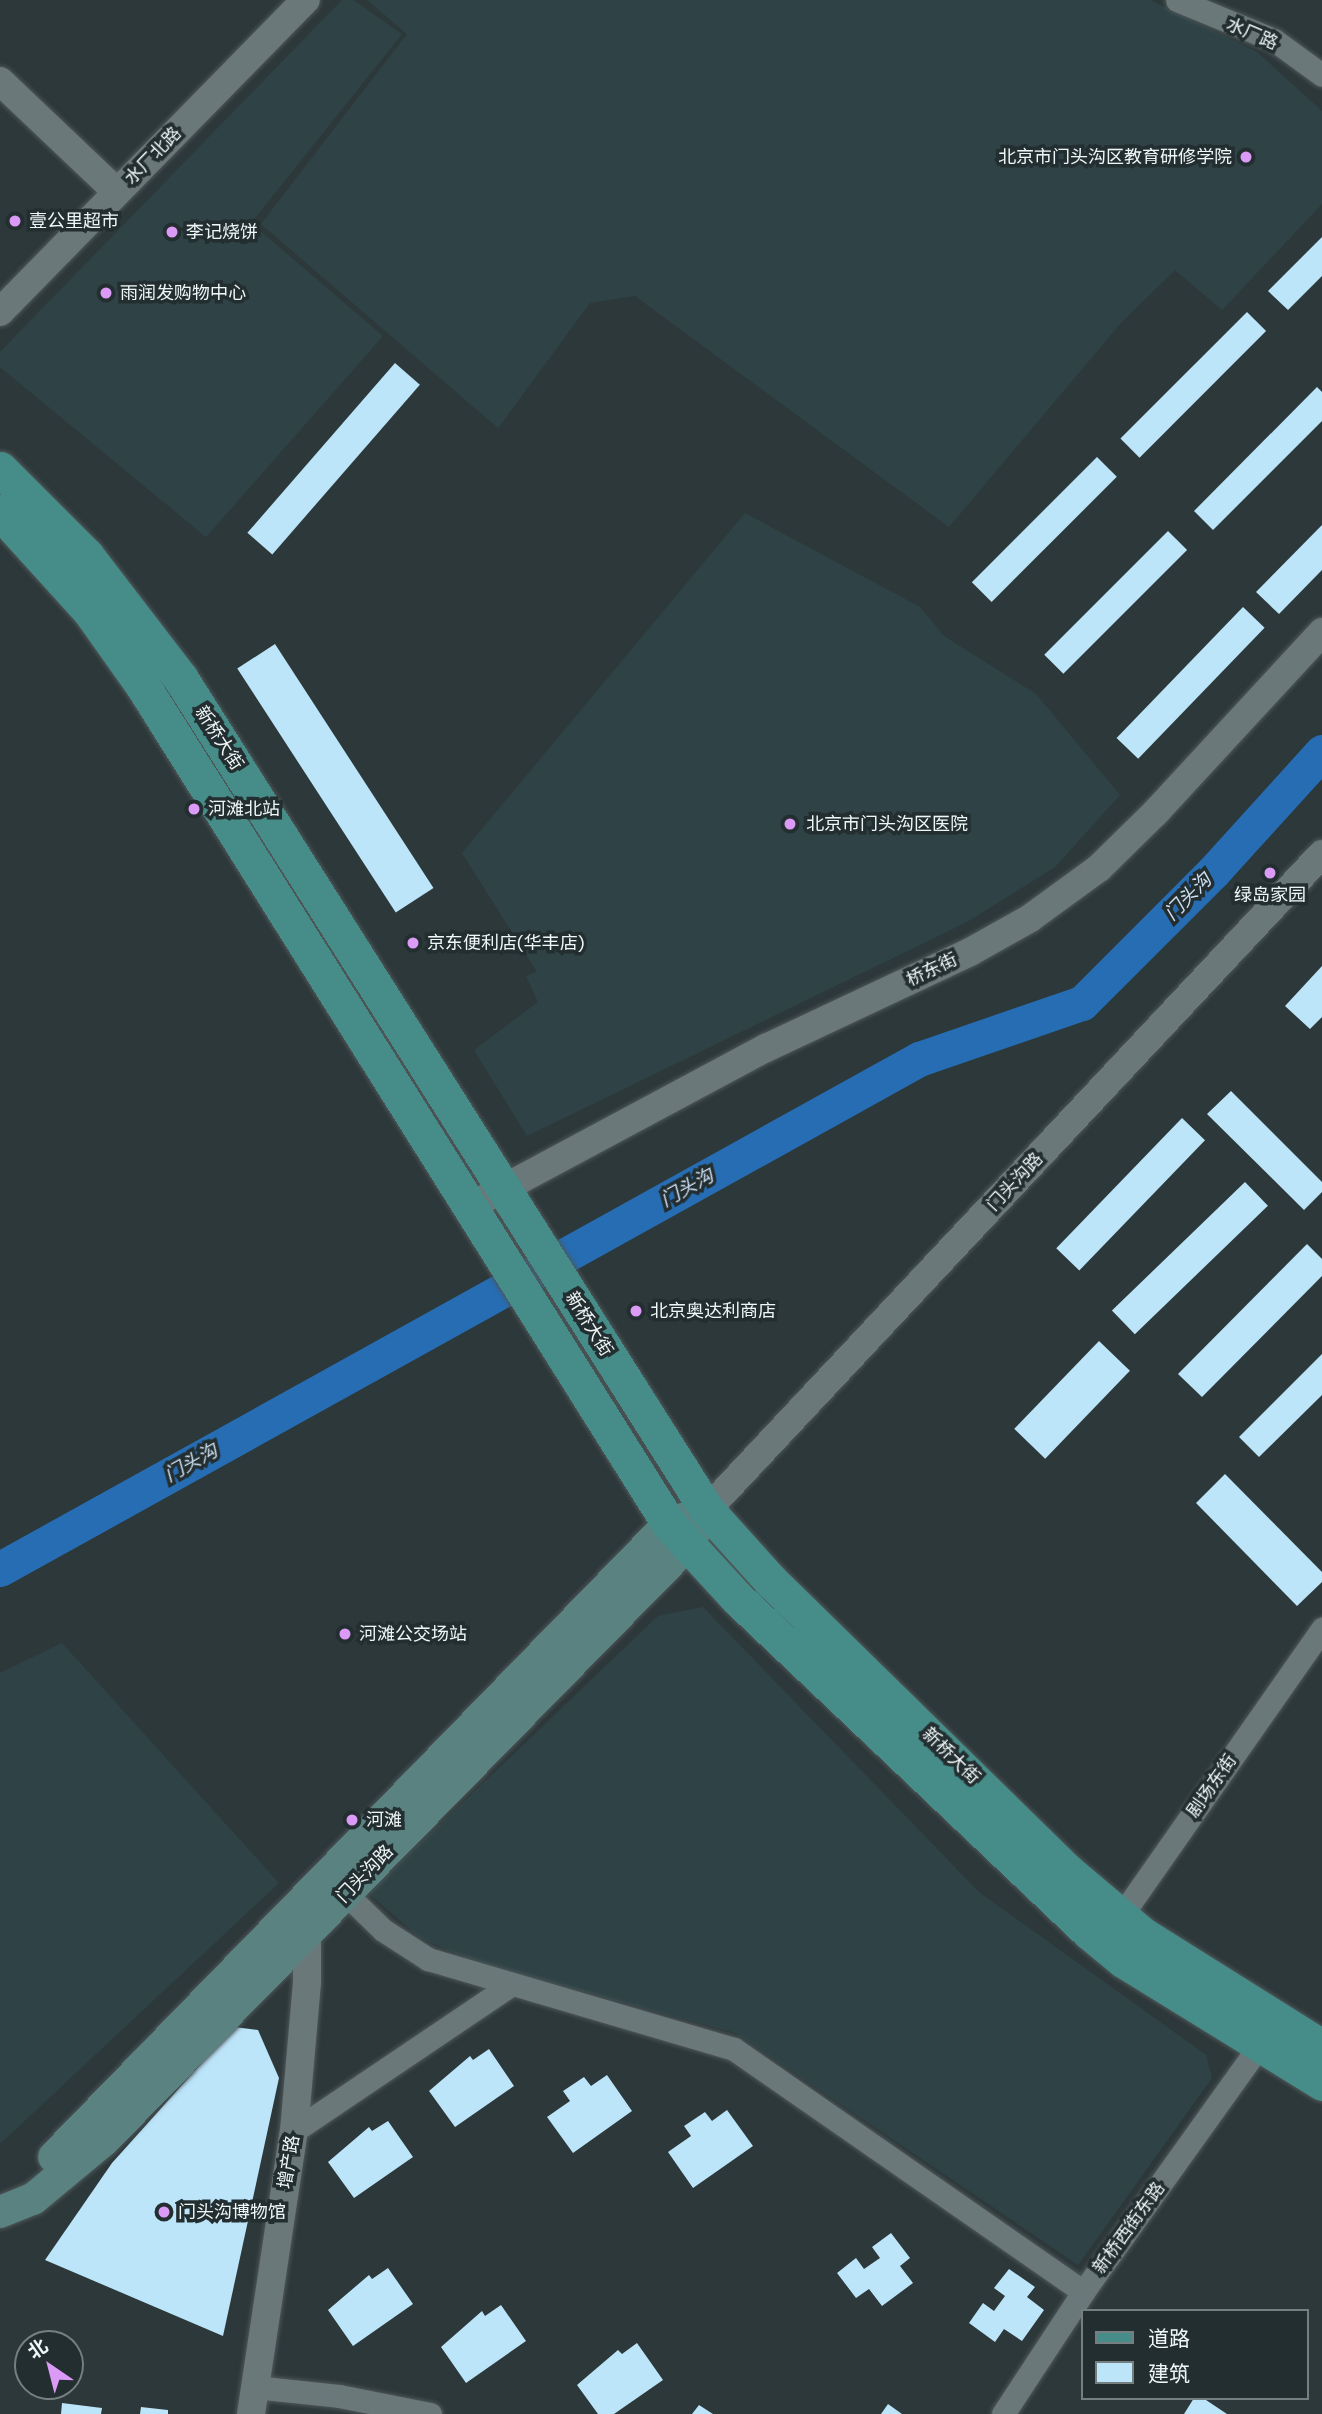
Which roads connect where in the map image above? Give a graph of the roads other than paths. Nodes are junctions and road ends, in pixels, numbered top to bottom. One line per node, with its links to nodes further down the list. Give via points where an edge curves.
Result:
1 (283, 0): 6 (street)
2 (306, 0): 6 (street, 水厂北路)
3 (1177, 0): 4 (street, 水厂路, via 1274,40)
4 (1322, 75)
5 (0, 81): 6 (street)
6 (111, 186): 7 (street); 8 (street, 水厂北路)
7 (0, 285)
8 (0, 312)
9 (0, 469): 13 (main road, 新桥大街, via 86,555 181,679)
10 (0, 512): 14 (main road, 新桥大街, via 89,610 143,686)
11 (1322, 632): 13 (street, 桥东街, via 1099,868 1029,919 970,952 766,1048)
12 (1322, 854): 15 (street, 门头沟路)
13 (504, 1189): 14 (street, 桥东街); 15 (main road, 新桥大街)
14 (469, 1207): 16 (main road, 新桥大街)
15 (707, 1510): 16 (main road, 门头沟路); 20 (main road, 新桥大街)
16 (678, 1535): 18 (main road, 门头沟路); 19 (main road, 门头沟路); 20 (main road, 新桥大街, via 1028,1877)
17 (1322, 1629): 20 (street, 剧场东街)
18 (345, 1893): 19 (main road, 门头沟路); 21 (street, via 383,1930 428,1959)
19 (297, 1926): 25 (street, 增产路); 26 (main road, 门头沟路, via 34,2174); 27 (main road, 门头沟路, via 104,2140 33,2199)
20 (1112, 1930): 22 (main road, 新桥大街); 23 (main road, 新桥大街)
21 (509, 1986): 25 (street); 28 (street, via 694,2034 734,2049)
22 (1259, 2046): 24 (main road, 新桥大街); 28 (street, 新桥西街东路)
23 (1322, 2047)
24 (1322, 2083)
25 (294, 2131): 29 (street, 增产路)
26 (0, 2195)
27 (0, 2212)
28 (1083, 2292): 31 (street, 新桥西街东路)
29 (253, 2401): 30 (street, via 339,2396)
30 (430, 2414)
31 (1003, 2414)

